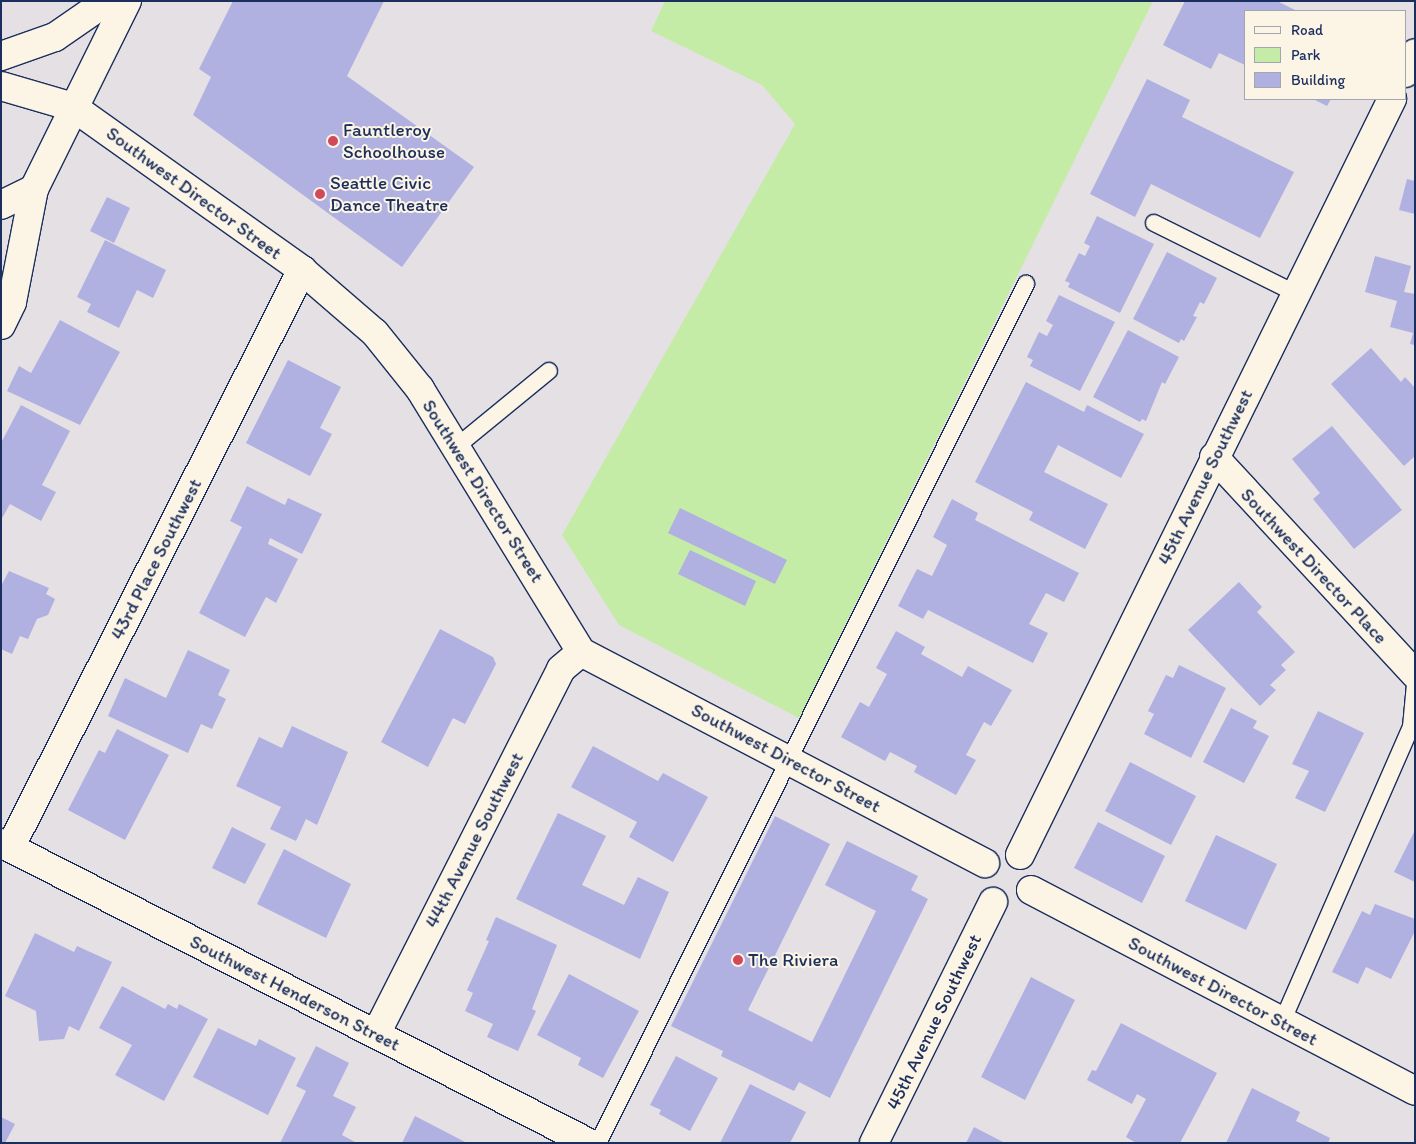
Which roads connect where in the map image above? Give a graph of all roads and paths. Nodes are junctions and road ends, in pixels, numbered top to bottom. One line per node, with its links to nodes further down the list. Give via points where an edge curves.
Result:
1 (107, 1): 4 (street, via 55,37)
2 (127, 1): 8 (street)
3 (1415, 52): 5 (street)
4 (1, 56)
5 (1406, 71)
6 (1, 86): 8 (street, Southwest Director Street)
7 (1392, 100): 14 (street, 45th Avenue Southwest)
8 (73, 107): 9 (street); 12 (street, Southwest Director Street)
9 (34, 189): 10 (street); 15 (street, via 12,302)
10 (1, 205)
11 (1154, 223): 14 (lane)
12 (302, 270): 17 (street, Southwest Director Street, via 375,333 420,389); 23 (street, 43rd Place Southwest)
13 (1026, 284): 22 (lane)
14 (1295, 293): 18 (street, 45th Avenue Southwest)
15 (1, 325)
16 (549, 371): 17 (lane)
17 (456, 447): 19 (street, Southwest Director Street)
18 (1214, 457): 20 (street, Southwest Director Place); 24 (street, 45th Avenue Southwest)
19 (581, 652): 22 (street, Southwest Director Street); 29 (street, 44th Avenue Southwest, via 561,669)
20 (1415, 674)
21 (1415, 684): 28 (lane, via 1411,727)
22 (789, 759): 25 (street, Southwest Director Street); 32 (lane)
23 (6, 846): 29 (street, Southwest Henderson Street)
24 (1020, 855): 25 (street, via 1004,851); 26 (street, via 1033,871)
25 (984, 863): 27 (street, via 979,882 986,897)
26 (1032, 890): 27 (street, via 1019,903 1002,906); 28 (street, Southwest Director Street)
27 (993, 902): 33 (street, 45th Avenue Southwest)
28 (1282, 1022): 30 (street, Southwest Director Street)
29 (376, 1034): 31 (street, Southwest Henderson Street)
30 (1415, 1091)
31 (589, 1143)
32 (598, 1143)
33 (874, 1143)

